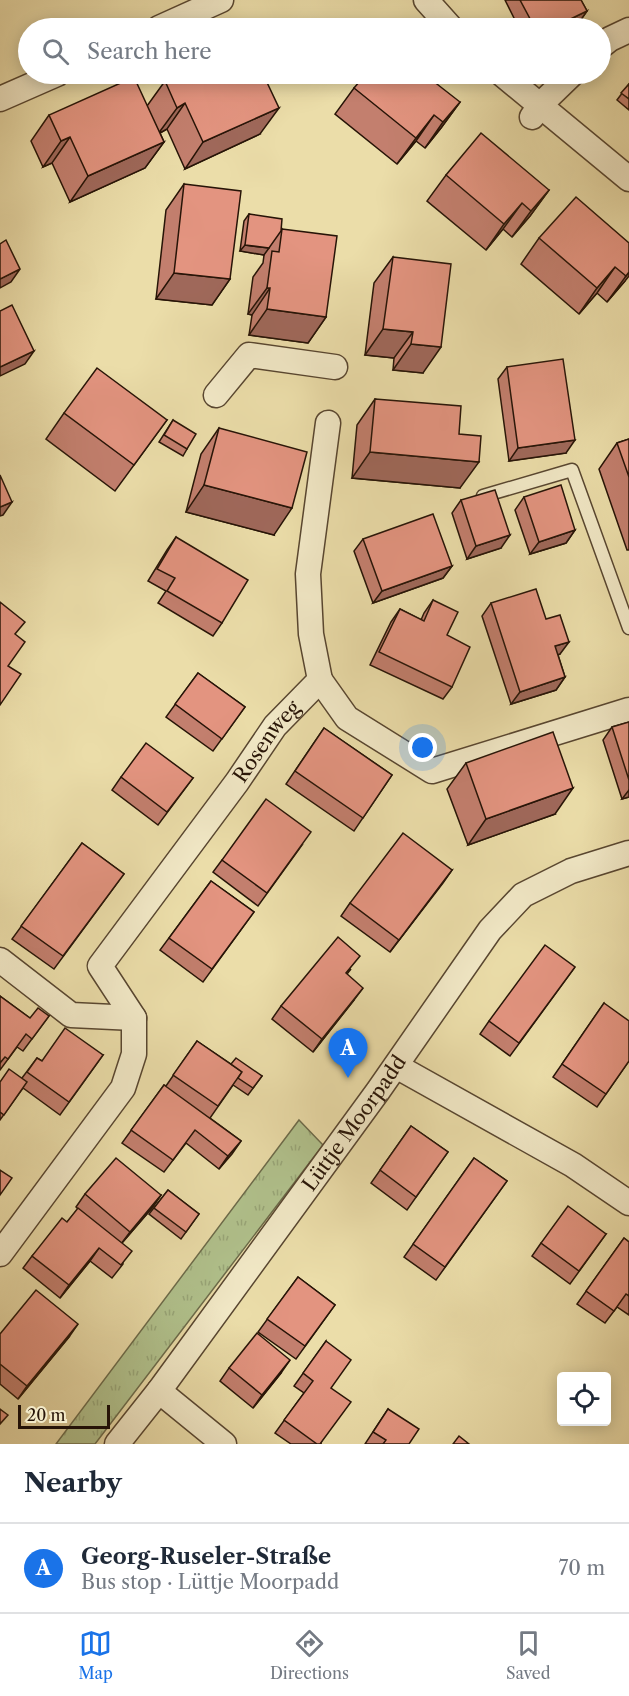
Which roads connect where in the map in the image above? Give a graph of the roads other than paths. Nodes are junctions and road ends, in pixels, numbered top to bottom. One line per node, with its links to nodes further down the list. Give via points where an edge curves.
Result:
1 (221, 0): 3 (street)
2 (426, 0): 4 (street)
3 (181, 18)
4 (443, 18)
5 (629, 30): 6 (street)
6 (611, 39)
7 (34, 84): 10 (street)
8 (512, 84): 11 (street)
9 (562, 84): 11 (street)
10 (0, 99)
11 (537, 110): 12 (street)
12 (629, 179)
13 (335, 367): 14 (street, via 249,355)
14 (216, 395)
15 (328, 423): 18 (street, via 308,574 311,634)
16 (483, 496): 17 (lane, via 572,470)
17 (629, 628)
18 (320, 680): 19 (street, via 347,718 432,771); 22 (street, Rosenweg, via 274,726 100,966)
19 (629, 710)
20 (629, 853): 23 (street, Lüttje Moorpadd, via 571,871 523,895 490,930)
21 (0, 960): 22 (street, via 71,1015)
22 (134, 1018): 25 (street, via 134,1054 123,1088)
23 (396, 1066): 24 (street, via 573,1165); 26 (street, Lüttje Moorpadd)
24 (629, 1203)
25 (0, 1254)
26 (159, 1391): 27 (street, Lüttje Moorpadd); 28 (street)
27 (117, 1444)
28 (224, 1444)

